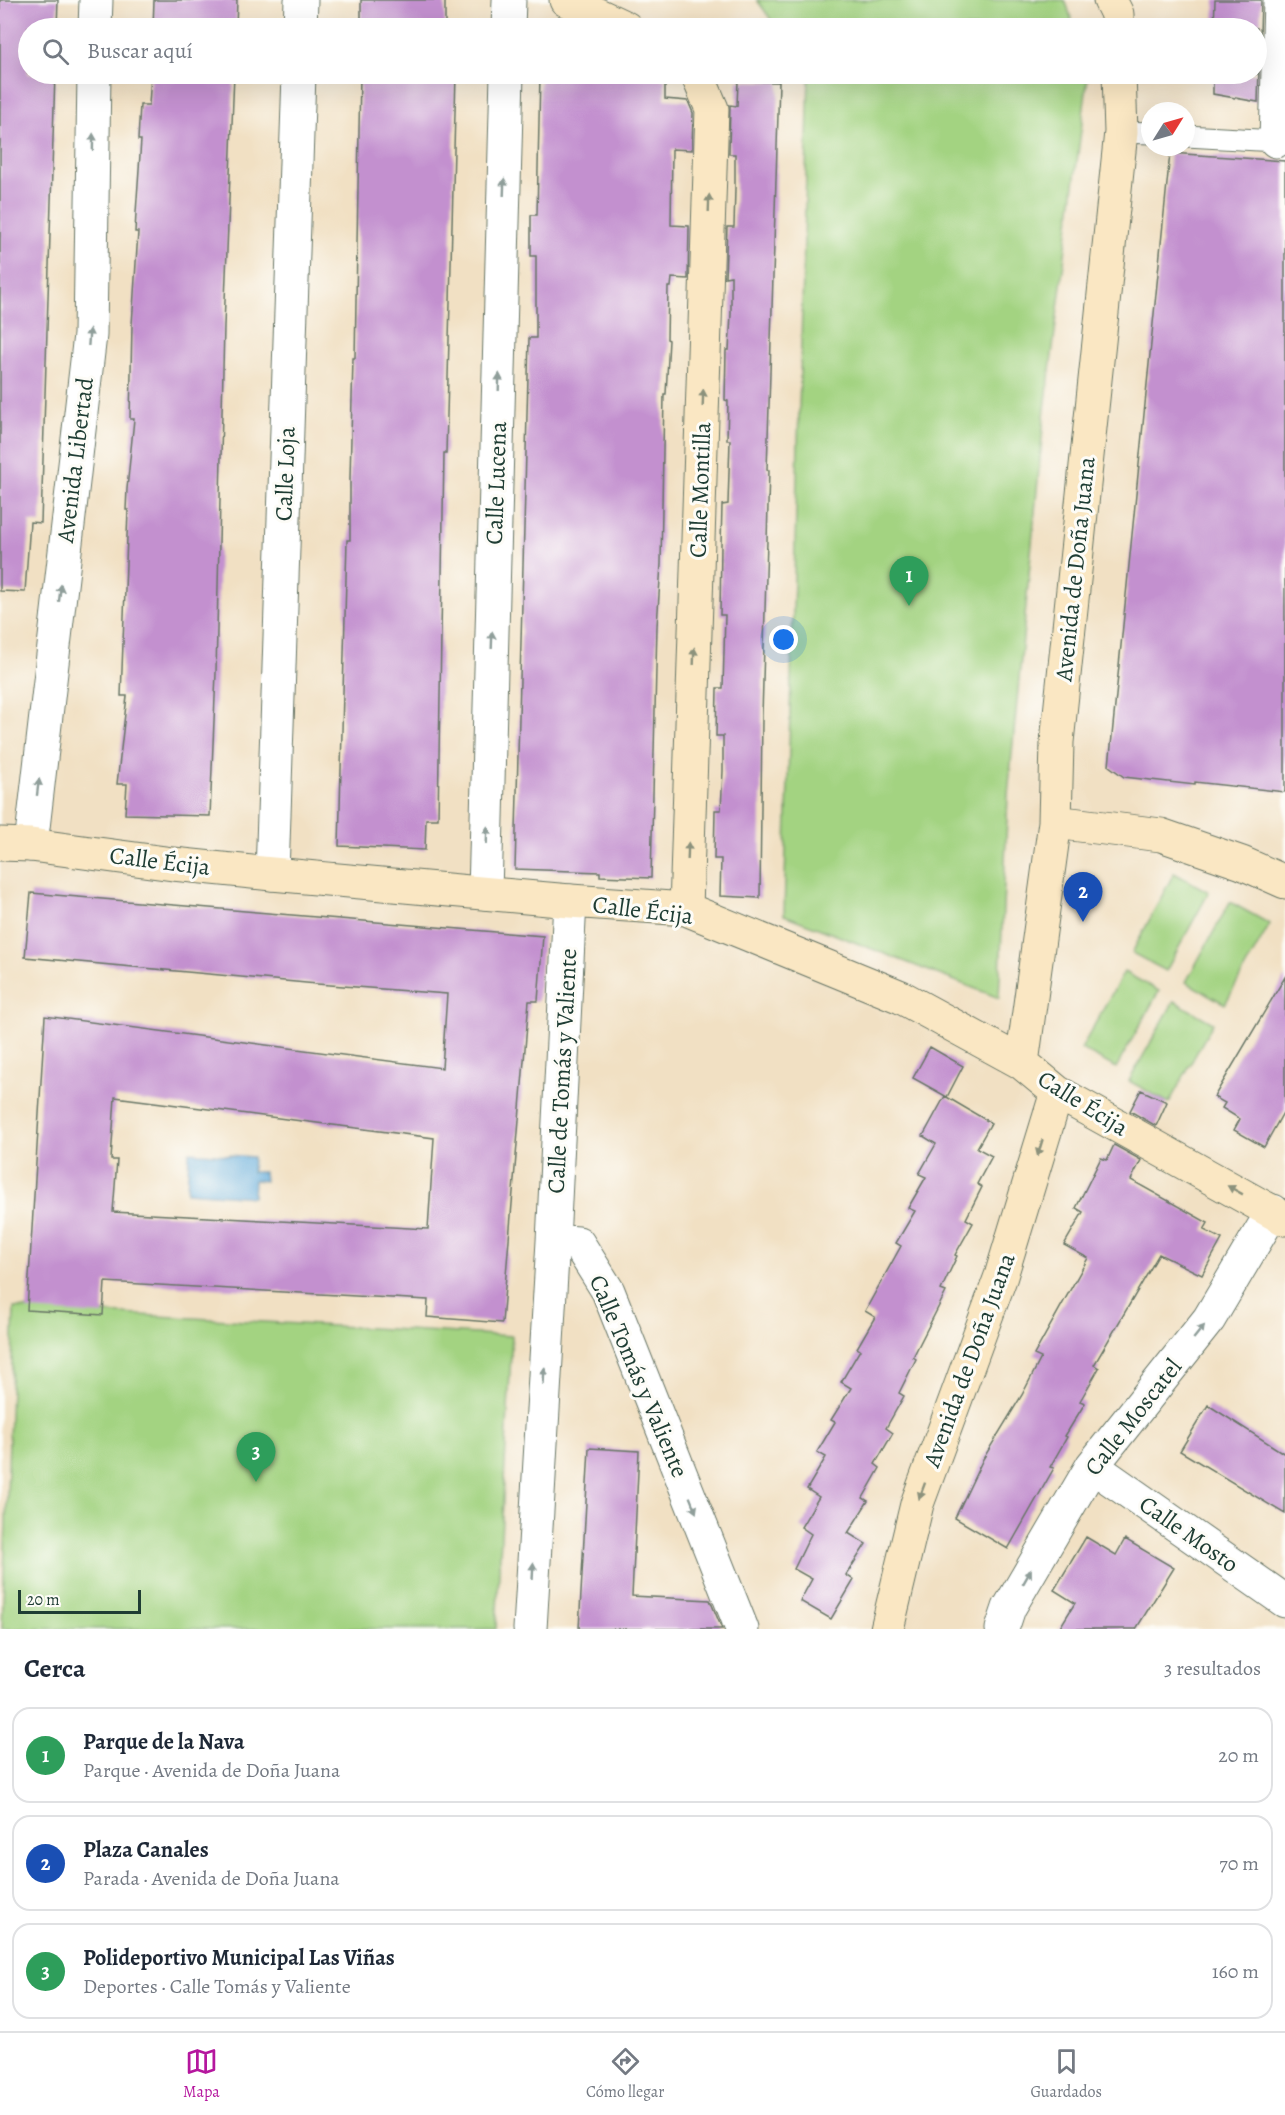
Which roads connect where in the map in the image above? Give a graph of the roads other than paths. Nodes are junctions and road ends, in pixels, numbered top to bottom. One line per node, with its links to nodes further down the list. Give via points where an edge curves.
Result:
1 (96, 0): 7 (street)
2 (301, 0): 8 (street)
3 (509, 0): 9 (street)
4 (566, 0): 10 (street)
5 (1110, 0): 11 (street)
6 (1280, 0): 19 (street)
7 (95, 18)
8 (300, 18)
9 (508, 18)
10 (605, 18)
11 (1117, 18)
12 (94, 84): 21 (street, Avenida Libertad, one-way to 12, via 90,335)
13 (298, 84): 22 (street, Calle Loja)
14 (507, 84): 24 (street, Calle Lucena, one-way to 14)
15 (701, 84): 26 (street, Calle Montilla, one-way to 15, via 712,109)
16 (1122, 84): 17 (street, Avenida de Doña Juana)
17 (1135, 133): 20 (street, Avenida de Doña Juana, via 1057,742)
18 (1195, 136): 19 (lane)
19 (1276, 141)
20 (1055, 822): 23 (street, via 1161,836); 27 (street, Avenida de Doña Juana)
21 (16, 844): 22 (street, Calle Écija)
22 (272, 874): 24 (street, Calle Écija)
23 (1285, 882)
24 (485, 893): 25 (street, Calle Écija)
25 (570, 901): 26 (street, Calle Écija); 30 (street, Calle de Tomás y Valiente)
26 (686, 909): 27 (street, Calle Écija, via 901,997)
27 (1022, 1063): 28 (street, Calle Écija)
28 (1057, 1092): 29 (street, Calle Écija, one-way to 28); 35 (street, Avenida de Doña Juana, one-way to 35, via 1000,1276 917,1504)
29 (1279, 1215): 31 (street, Calle Moscatel, one-way to 29, via 1209,1319)
30 (553, 1241): 33 (street, Calle Tomás y Valiente, one-way to 30); 34 (street, Calle Tomás y Valiente, one-way to 34, via 578,1244 608,1291)
31 (1092, 1466): 32 (street, Calle Mosto); 36 (street, Calle Moscatel, one-way to 31, via 1009,1608)
32 (1285, 1601)
33 (530, 1629)
34 (742, 1629)
35 (887, 1629)
36 (1002, 1629)

